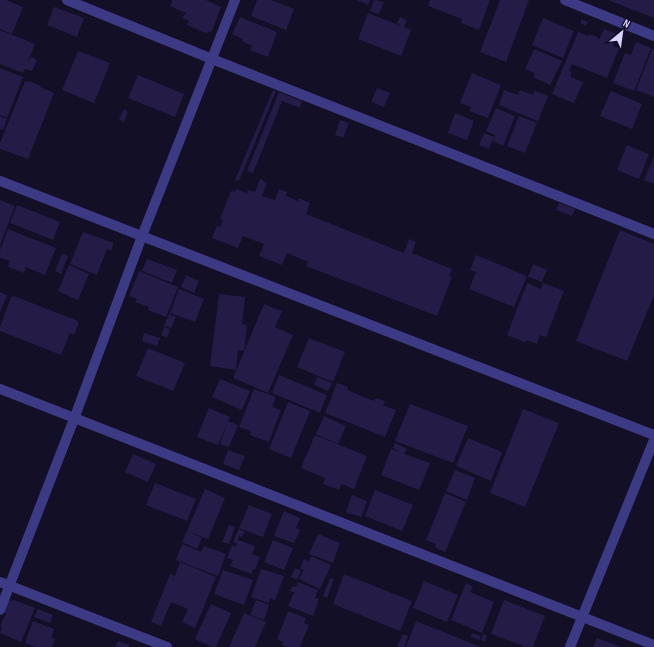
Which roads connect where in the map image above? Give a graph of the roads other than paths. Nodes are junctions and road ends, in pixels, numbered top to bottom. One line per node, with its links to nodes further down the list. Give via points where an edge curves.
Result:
1 (67, 0): 5 (street)
2 (235, 0): 5 (street)
3 (565, 0): 4 (street)
4 (654, 36)
5 (212, 60): 7 (street); 8 (street)
6 (0, 181): 8 (street)
7 (654, 234)
8 (142, 236): 10 (street); 11 (street)
9 (0, 389): 10 (street)
10 (74, 419): 13 (street); 15 (street)
11 (654, 436)
12 (654, 440): 15 (street)
13 (5, 584): 14 (street); 17 (street)
14 (0, 610)
15 (583, 616): 16 (street); 18 (street)
16 (654, 645)
17 (166, 647)
18 (570, 647)

